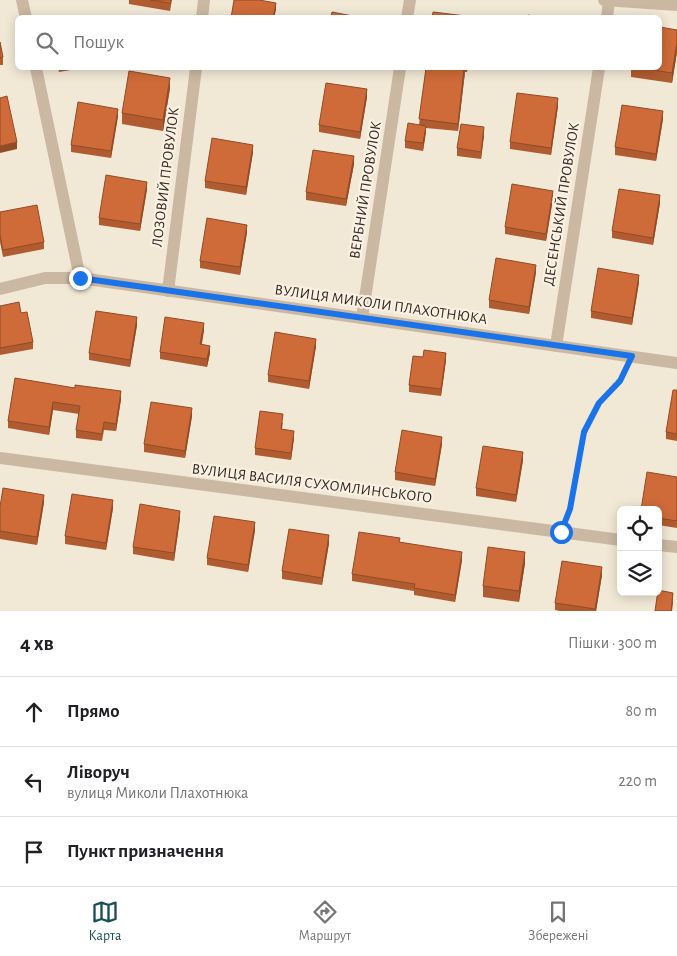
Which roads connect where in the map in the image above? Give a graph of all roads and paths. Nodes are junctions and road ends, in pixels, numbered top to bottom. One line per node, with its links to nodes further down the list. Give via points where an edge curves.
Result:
1 (22, 0): 7 (street)
2 (204, 0): 8 (street)
3 (410, 0): 9 (street)
4 (604, 0): 5 (street)
5 (609, 0): 6 (street); 10 (street)
6 (677, 5)
7 (25, 15)
8 (202, 15)
9 (408, 15)
10 (606, 15)
11 (36, 70): 15 (street)
12 (196, 70): 17 (street, ЛОЗОВИЙ ПРОВУЛОК)
13 (400, 70): 18 (street, ВЕРБНИЙ ПРОВУЛОК)
14 (599, 70): 19 (street, ДЕСЕНСЬКИЙ ПРОВУЛОК)
15 (80, 278): 16 (street, ВУЛИЦЯ МИКОЛИ ПЛАХОТНЮКА, via 45,278); 17 (street, ВУЛИЦЯ МИКОЛИ ПЛАХОТНЮКА)
16 (0, 289)
17 (168, 291): 18 (street, ВУЛИЦЯ МИКОЛИ ПЛАХОТНЮКА)
18 (362, 318): 19 (street, ВУЛИЦЯ МИКОЛИ ПЛАХОТНЮКА)
19 (556, 346): 20 (street, ВУЛИЦЯ МИКОЛИ ПЛАХОТНЮКА)
20 (632, 356): 21 (street, ВУЛИЦЯ МИКОЛИ ПЛАХОТНЮКА); 23 (path, via 620,381 599,403 584,432 570,509)
21 (677, 363)
22 (0, 458): 23 (street, ВУЛИЦЯ ВАСИЛЯ СУХОМЛИНСЬКОГО)
23 (561, 532): 24 (street, ВУЛИЦЯ ВАСИЛЯ СУХОМЛИНСЬКОГО)
24 (617, 539)
25 (662, 545): 26 (street)
26 (677, 547)

